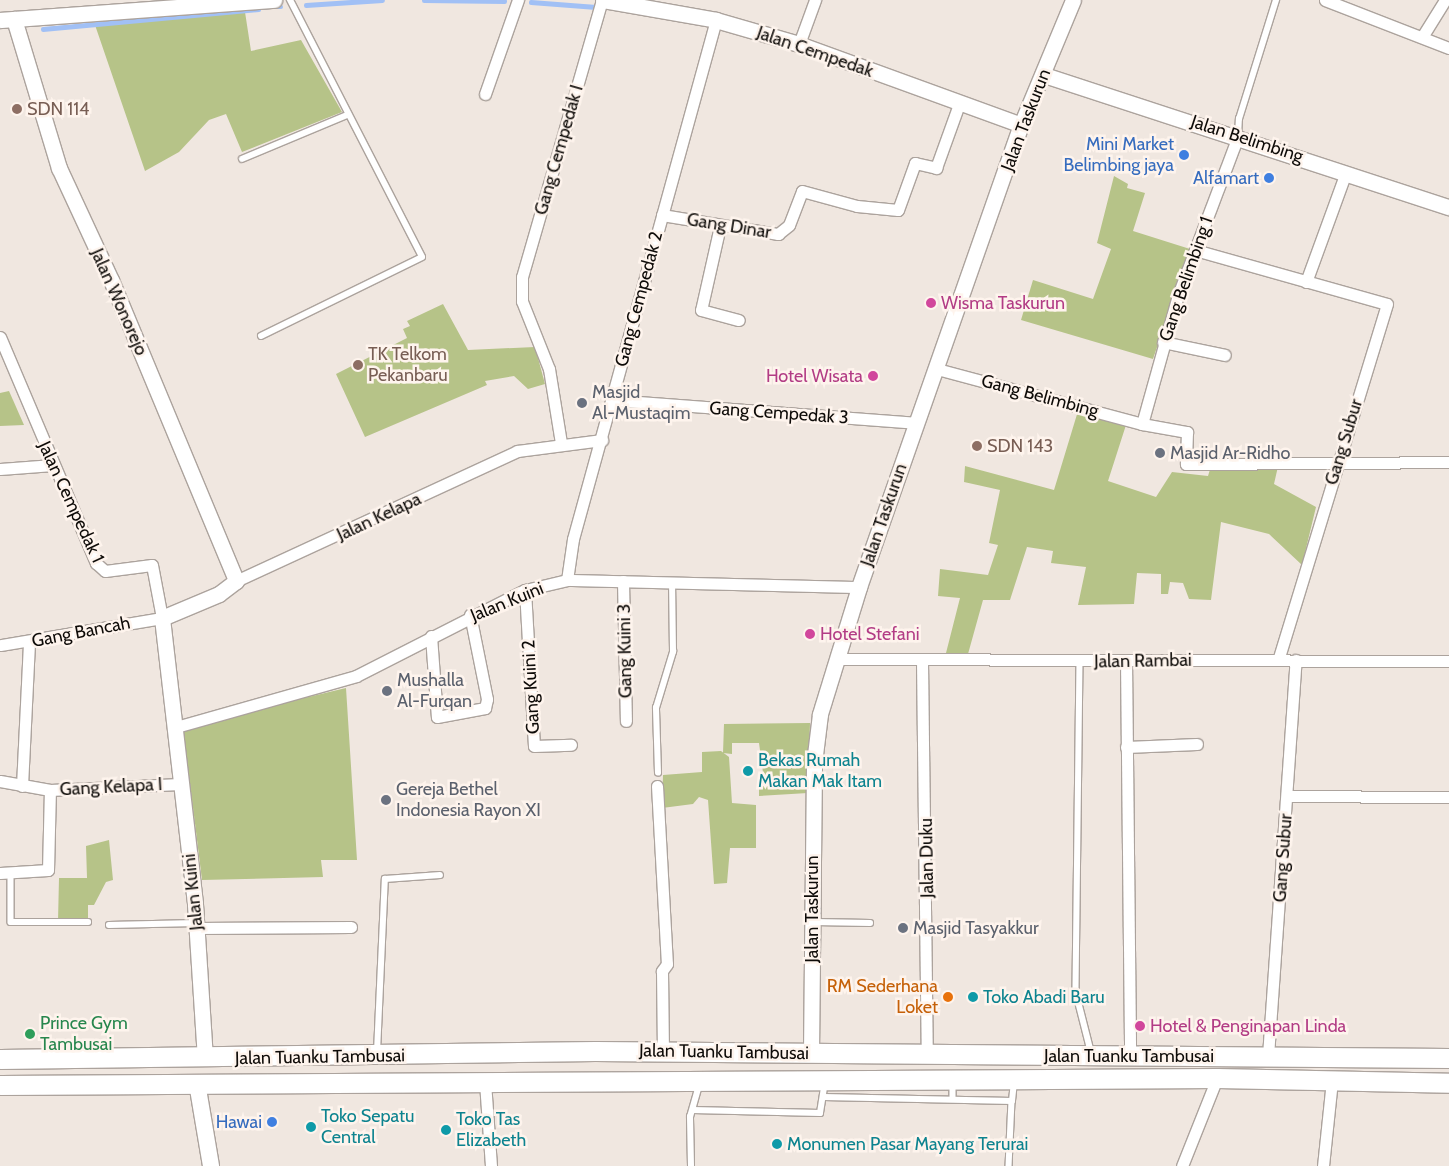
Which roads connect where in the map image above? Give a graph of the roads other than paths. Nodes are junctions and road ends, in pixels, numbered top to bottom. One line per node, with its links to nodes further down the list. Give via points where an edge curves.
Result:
1 (274, 0): 10 (street)
2 (290, 0): 19 (lane)
3 (518, 0): 17 (street)
4 (603, 0): 12 (street, Jalan Cempedak); 39 (street, Gang Cempedak I, via 528,251 522,301 549,369)
5 (815, 0): 14 (street)
6 (1073, 0): 16 (street, Jalan Taskurun)
7 (1276, 0): 21 (lane, via 1239,119)
8 (1325, 0): 13 (street)
9 (1446, 0): 13 (street)
10 (232, 2): 11 (street)
11 (7, 19): 45 (street, Jalan Wonorejo, via 59,168 111,280)
12 (716, 20): 14 (street, Jalan Cempedak); 25 (street, Gang Cempedak 2)
13 (1422, 37): 15 (street)
14 (799, 44): 18 (street, Jalan Cempedak)
15 (1449, 48)
16 (1044, 75): 20 (street, Jalan Taskurun); 21 (street, Jalan Belimbing)
17 (485, 94)
18 (959, 104): 20 (street, Jalan Cempedak); 26 (street, Gang Dinar, via 936,168 915,163 898,210 857,206 802,191 784,232 764,234)
19 (347, 115): 22 (lane); 30 (lane, via 422,257)
20 (1021, 125): 34 (street, Jalan Taskurun)
21 (1238, 136): 23 (street, Jalan Belimbing); 27 (street, Gang Belimbing 1)
22 (242, 159)
23 (1346, 172): 24 (street, Jalan Belimbing); 28 (street)
24 (1449, 207)
25 (662, 215): 26 (street, Gang Dinar); 35 (street, Gang Cempedak 2)
26 (720, 226): 29 (street, via 701,310)
27 (1195, 250): 28 (street); 32 (street, Gang Belimbing 1)
28 (1306, 282): 40 (street, Gang Subur, via 1387,304)
29 (739, 320)
30 (261, 336)
31 (0, 337): 42 (street, Jalan Cempedak 1)
32 (1163, 342): 33 (street); 37 (street, Gang Belimbing 1)
33 (1225, 355)
34 (937, 368): 36 (street, Jalan Taskurun); 37 (street, Gang Belimbing)
35 (611, 400): 36 (street, Gang Cempedak 3); 38 (street, Gang Cempedak 2)
36 (916, 423): 48 (street, Jalan Taskurun)
37 (1142, 424): 40 (street, Gang Belimbing, via 1187,432 1186,464)
38 (602, 440): 39 (street, Jalan Kelapa); 44 (street, Gang Cempedak 2, via 573,539)
39 (560, 443): 45 (street, Jalan Kelapa, via 517,451)
40 (1338, 462): 41 (street); 57 (street, Gang Subur)
41 (1449, 462)
42 (53, 465): 43 (street); 51 (street, Jalan Cempedak 1, via 99,568 147,563 155,568)
43 (0, 469)
44 (567, 580): 46 (street, Jalan Kuini); 49 (street, Jalan Kuini)
45 (236, 581): 51 (street, Jalan Kelapa)
46 (623, 581): 47 (street, Jalan Kuini); 62 (street, Gang Kuini 3)
47 (672, 582): 48 (street, Jalan Kuini); 67 (lane, via 673,652 656,708)
48 (859, 587): 55 (street, Jalan Taskurun)
49 (525, 590): 50 (street, Jalan Kuini); 65 (street, Gang Kuini 2, via 534,746)
50 (470, 615): 52 (street, Jalan Kuini); 52 (street, via 487,699 484,708 437,717)
51 (162, 618): 53 (street, Gang Bancah); 63 (street, Jalan Kuini)
52 (431, 636): 63 (street, Jalan Kuini, via 356,676)
53 (29, 642): 54 (street, Gang Bancah); 70 (street)
54 (0, 645)
55 (836, 659): 59 (street, Jalan Rambai); 78 (street, Jalan Taskurun, via 820,714 814,763)
56 (1126, 660): 57 (street, Jalan Rambai); 60 (street, Jalan Rambai); 66 (street)
57 (1278, 660): 58 (street, Jalan Rambai)
58 (1296, 660): 61 (street, Jalan Rambai); 73 (street, Gang Subur)
59 (922, 661): 60 (street, Jalan Rambai); 85 (street, Jalan Duku)
60 (1080, 661): 86 (lane, via 1076,992)
61 (1449, 661)
62 (626, 720)
63 (176, 727): 69 (street, Jalan Kuini)
64 (1197, 744): 66 (street)
65 (571, 745)
66 (1126, 747): 87 (street)
67 (658, 773)
68 (0, 781): 70 (street)
69 (180, 784): 72 (street, Gang Kelapa I); 81 (street, Jalan Kuini)
70 (22, 786): 72 (street)
71 (657, 786): 83 (street, via 667,964 662,971)
72 (50, 790): 75 (street, Gang Kelapa I, via 48,870)
73 (1288, 796): 74 (street); 88 (street, Gang Subur)
74 (1449, 798)
75 (6, 873): 77 (lane, via 10,922)
76 (440, 875): 89 (lane, via 392,875 384,882)
77 (88, 922)
78 (812, 922): 79 (lane); 84 (street, Jalan Taskurun)
79 (870, 923)
80 (109, 925): 81 (lane)
81 (197, 926): 82 (street); 90 (street, Jalan Kuini)
82 (350, 928)
83 (663, 1052): 84 (main road, Jalan Tuanku Tambusai); 89 (main road, Jalan Tuanku Tambusai)
84 (812, 1053): 85 (main road, Jalan Tuanku Tambusai)
85 (927, 1054): 86 (main road, Jalan Tuanku Tambusai)
86 (1092, 1056): 87 (main road, Jalan Tuanku Tambusai)
87 (1130, 1056): 88 (main road, Jalan Tuanku Tambusai)
88 (1268, 1056): 91 (main road, Jalan Tuanku Tambusai)
89 (377, 1057): 90 (main road, Jalan Tuanku Tambusai)
90 (205, 1058): 92 (main road, Jalan Tuanku Tambusai)
91 (1449, 1058)
92 (0, 1060)
93 (1217, 1078): 95 (main road, Jalan Tuanku Tambusai); 96 (main road, Jalan Tuanku Tambusai); 110 (street)
94 (953, 1080): 95 (main road, Jalan Tuanku Tambusai); 102 (main road, Jalan Tuanku Tambusai); 103 (lane)
95 (1014, 1080): 104 (lane)
96 (1332, 1080): 100 (main road, Jalan Tuanku Tambusai); 111 (street)
97 (700, 1081): 98 (main road, Jalan Tuanku Tambusai); 102 (main road, Jalan Tuanku Tambusai); 105 (lane)
98 (485, 1082): 99 (main road, Jalan Tuanku Tambusai); 107 (street)
99 (197, 1083): 101 (main road, Jalan Tuanku Tambusai); 106 (main road)
100 (1449, 1083)
101 (0, 1084)
102 (825, 1089): 103 (lane); 105 (lane, via 820,1113)
103 (953, 1099): 104 (lane)
104 (1012, 1101): 109 (lane)
105 (693, 1110): 108 (lane)
106 (211, 1166)
107 (491, 1166)
108 (690, 1166)
109 (1009, 1166)
110 (1182, 1166)
111 (1323, 1166)

